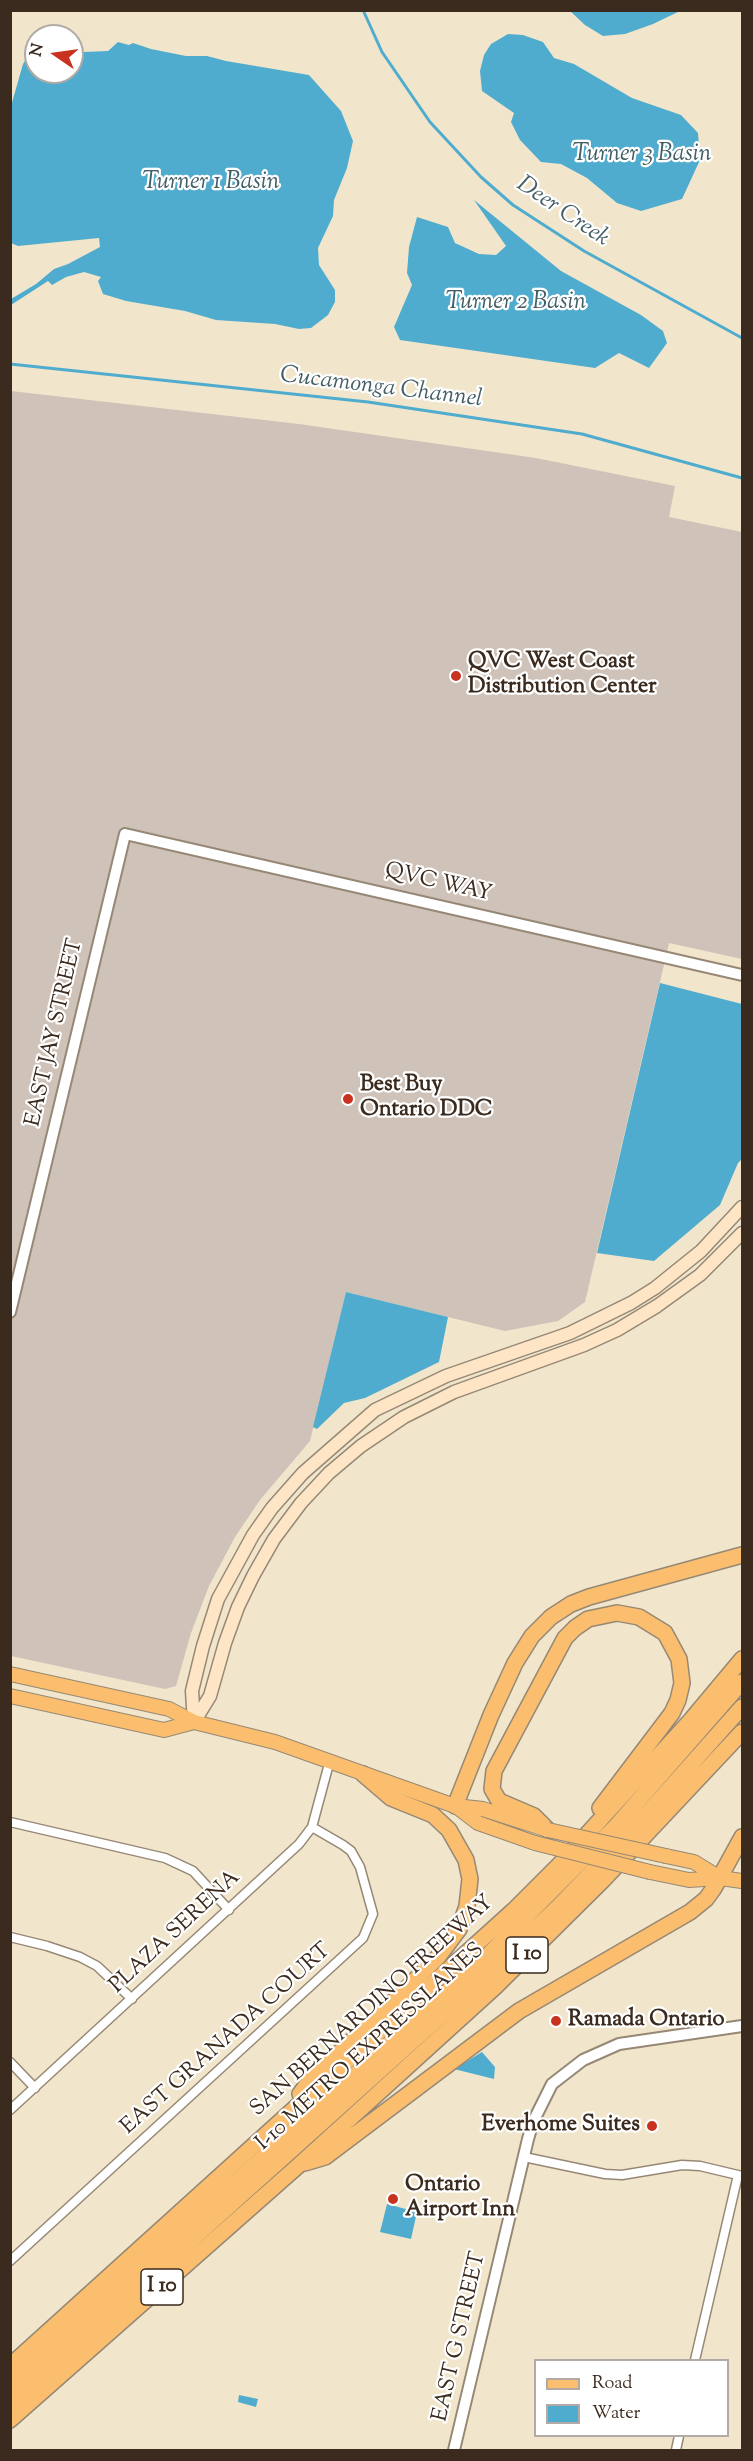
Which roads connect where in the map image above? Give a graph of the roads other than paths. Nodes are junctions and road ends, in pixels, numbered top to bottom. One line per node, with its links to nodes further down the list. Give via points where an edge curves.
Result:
1 (125, 834): 2 (street, QVC WAY); 5 (street, EAST JAY STREET)
2 (742, 975)
3 (742, 1208): 12 (main road, via 701,1251 639,1298 570,1333 446,1376 375,1410 303,1473 253,1535 218,1599 192,1691)
4 (742, 1233): 12 (main road, via 700,1275 617,1330 454,1392 404,1417 329,1473 274,1539 253,1576 225,1643 210,1696)
5 (10, 1312)
6 (742, 1555): 16 (highway, via 589,1597 551,1617 532,1636 515,1663)
7 (742, 1659): 21 (highway, SAN BERNARDINO FREEWAY / I 10, via 692,1720)
8 (10, 1674): 12 (main road, via 169,1709)
9 (742, 1682): 38 (highway, I-10 METRO EXPRESSLANES, via 617,1825 488,1955)
10 (10, 1696): 12 (main road, via 164,1730)
11 (742, 1707): 39 (highway, I-10 METRO EXPRESSLANES, via 636,1826 508,1955)
12 (194, 1722): 14 (main road)
13 (742, 1732): 33 (highway, I 10, via 495,1988)
14 (330, 1760): 15 (main road); 18 (street, PLAZA SERENA)
15 (363, 1774): 16 (main road); 31 (highway, via 391,1798 433,1815 449,1830 466,1860 470,1879 467,1906 459,1929 438,1957 312,2078)
16 (455, 1806): 19 (main road, via 483,1809); 22 (main road, bridge, via 478,1823 535,1843 689,1880)
17 (10, 1822): 24 (street, via 165,1858 193,1871)
18 (312, 1827): 24 (street, PLAZA SERENA); 35 (street, EAST GRANADA COURT, via 351,1851 360,1867 373,1914 363,1938)
19 (548, 1830): 21 (highway, via 534,1816 505,1805 496,1797 492,1781 499,1760 574,1628 609,1613 644,1619 664,1633 680,1659 682,1683 678,1700); 22 (main road, bridge, via 694,1862)
20 (742, 1837): 22 (highway)
21 (560, 1864): 31 (highway, SAN BERNARDINO FREEWAY / I 10, via 488,1935)
22 (720, 1878): 23 (main road); 33 (highway, via 706,1899 690,1912 519,2011 326,2157)
23 (742, 1881)
24 (229, 1910): 26 (street, PLAZA SERENA)
25 (10, 1937): 26 (street, via 80,1957 104,1972)
26 (132, 1999): 29 (street, PLAZA SERENA)
27 (742, 2026): 32 (street, EAST G STREET, via 619,2044 583,2060 552,2084 533,2122)
28 (10, 2062): 29 (street)
29 (35, 2088): 30 (street, PLAZA SERENA)
30 (10, 2110)
31 (280, 2121): 37 (highway, SAN BERNARDINO FREEWAY / I 10)
32 (524, 2157): 34 (street, via 605,2174 682,2165); 41 (street, EAST G STREET)
33 (299, 2165): 40 (highway, I 10)
34 (740, 2175): 36 (street)
35 (12, 2257)
36 (695, 2359)
37 (10, 2366)
38 (10, 2385)
39 (10, 2403)
40 (10, 2420)
41 (453, 2451)

